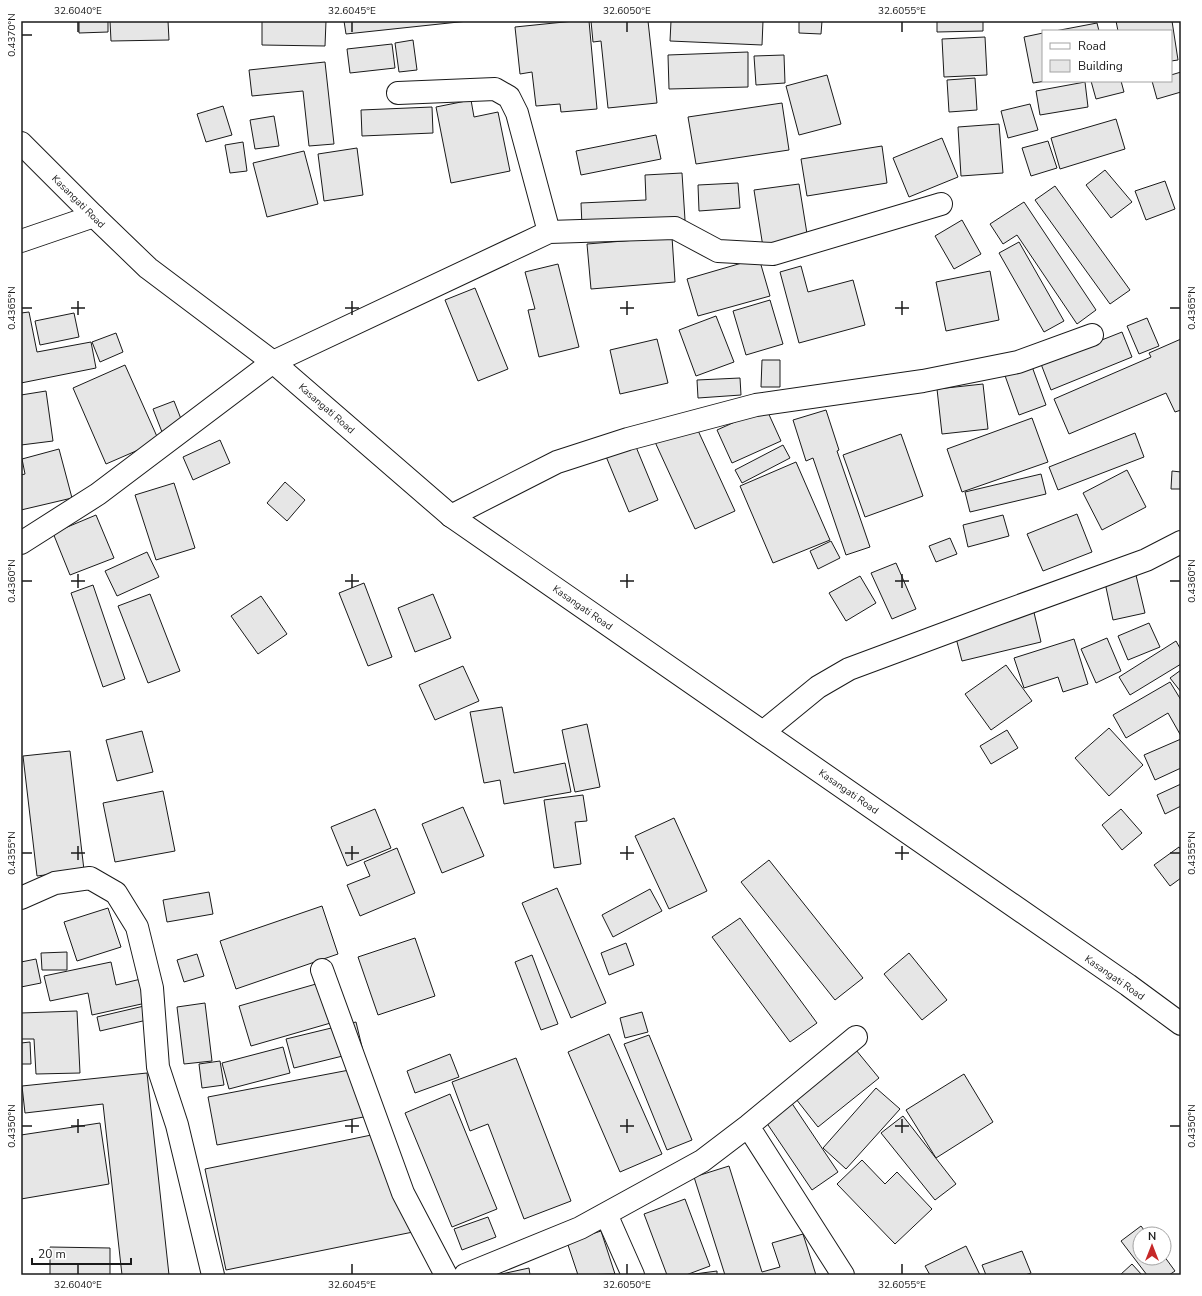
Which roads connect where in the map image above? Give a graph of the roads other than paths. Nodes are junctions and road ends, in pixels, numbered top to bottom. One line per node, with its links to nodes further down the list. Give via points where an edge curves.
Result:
1 (398, 93): 5 (street, via 495,89 509,97)
2 (21, 143): 4 (street, Kasangati Road)
3 (941, 204): 5 (street, via 772,254 718,251 675,228)
4 (94, 216): 6 (street); 8 (street, Kasangati Road, via 148,268)
5 (549, 232): 8 (street)
6 (21, 241)
7 (1092, 335): 9 (street, via 1018,362 923,381 756,405 628,439 557,462)
8 (273, 362): 9 (street, Kasangati Road); 11 (street, via 98,494)
9 (451, 516): 12 (street, Kasangati Road)
10 (1181, 542): 12 (street, via 1146,560 849,670 818,687)
11 (21, 543)
12 (763, 732): 15 (street, Kasangati Road)
13 (21, 898): 19 (street, via 55,883 90,878 116,893 138,927 152,988 158,1067 176,1125)
14 (322, 970): 20 (street, via 403,1193)
15 (1181, 1024)
16 (856, 1037): 17 (street)
17 (748, 1126): 18 (street, via 702,1161); 23 (street)
18 (606, 1214): 21 (street, via 580,1228); 22 (street)
19 (213, 1275)
20 (446, 1275)
21 (465, 1275)
22 (633, 1275)
23 (843, 1275)

